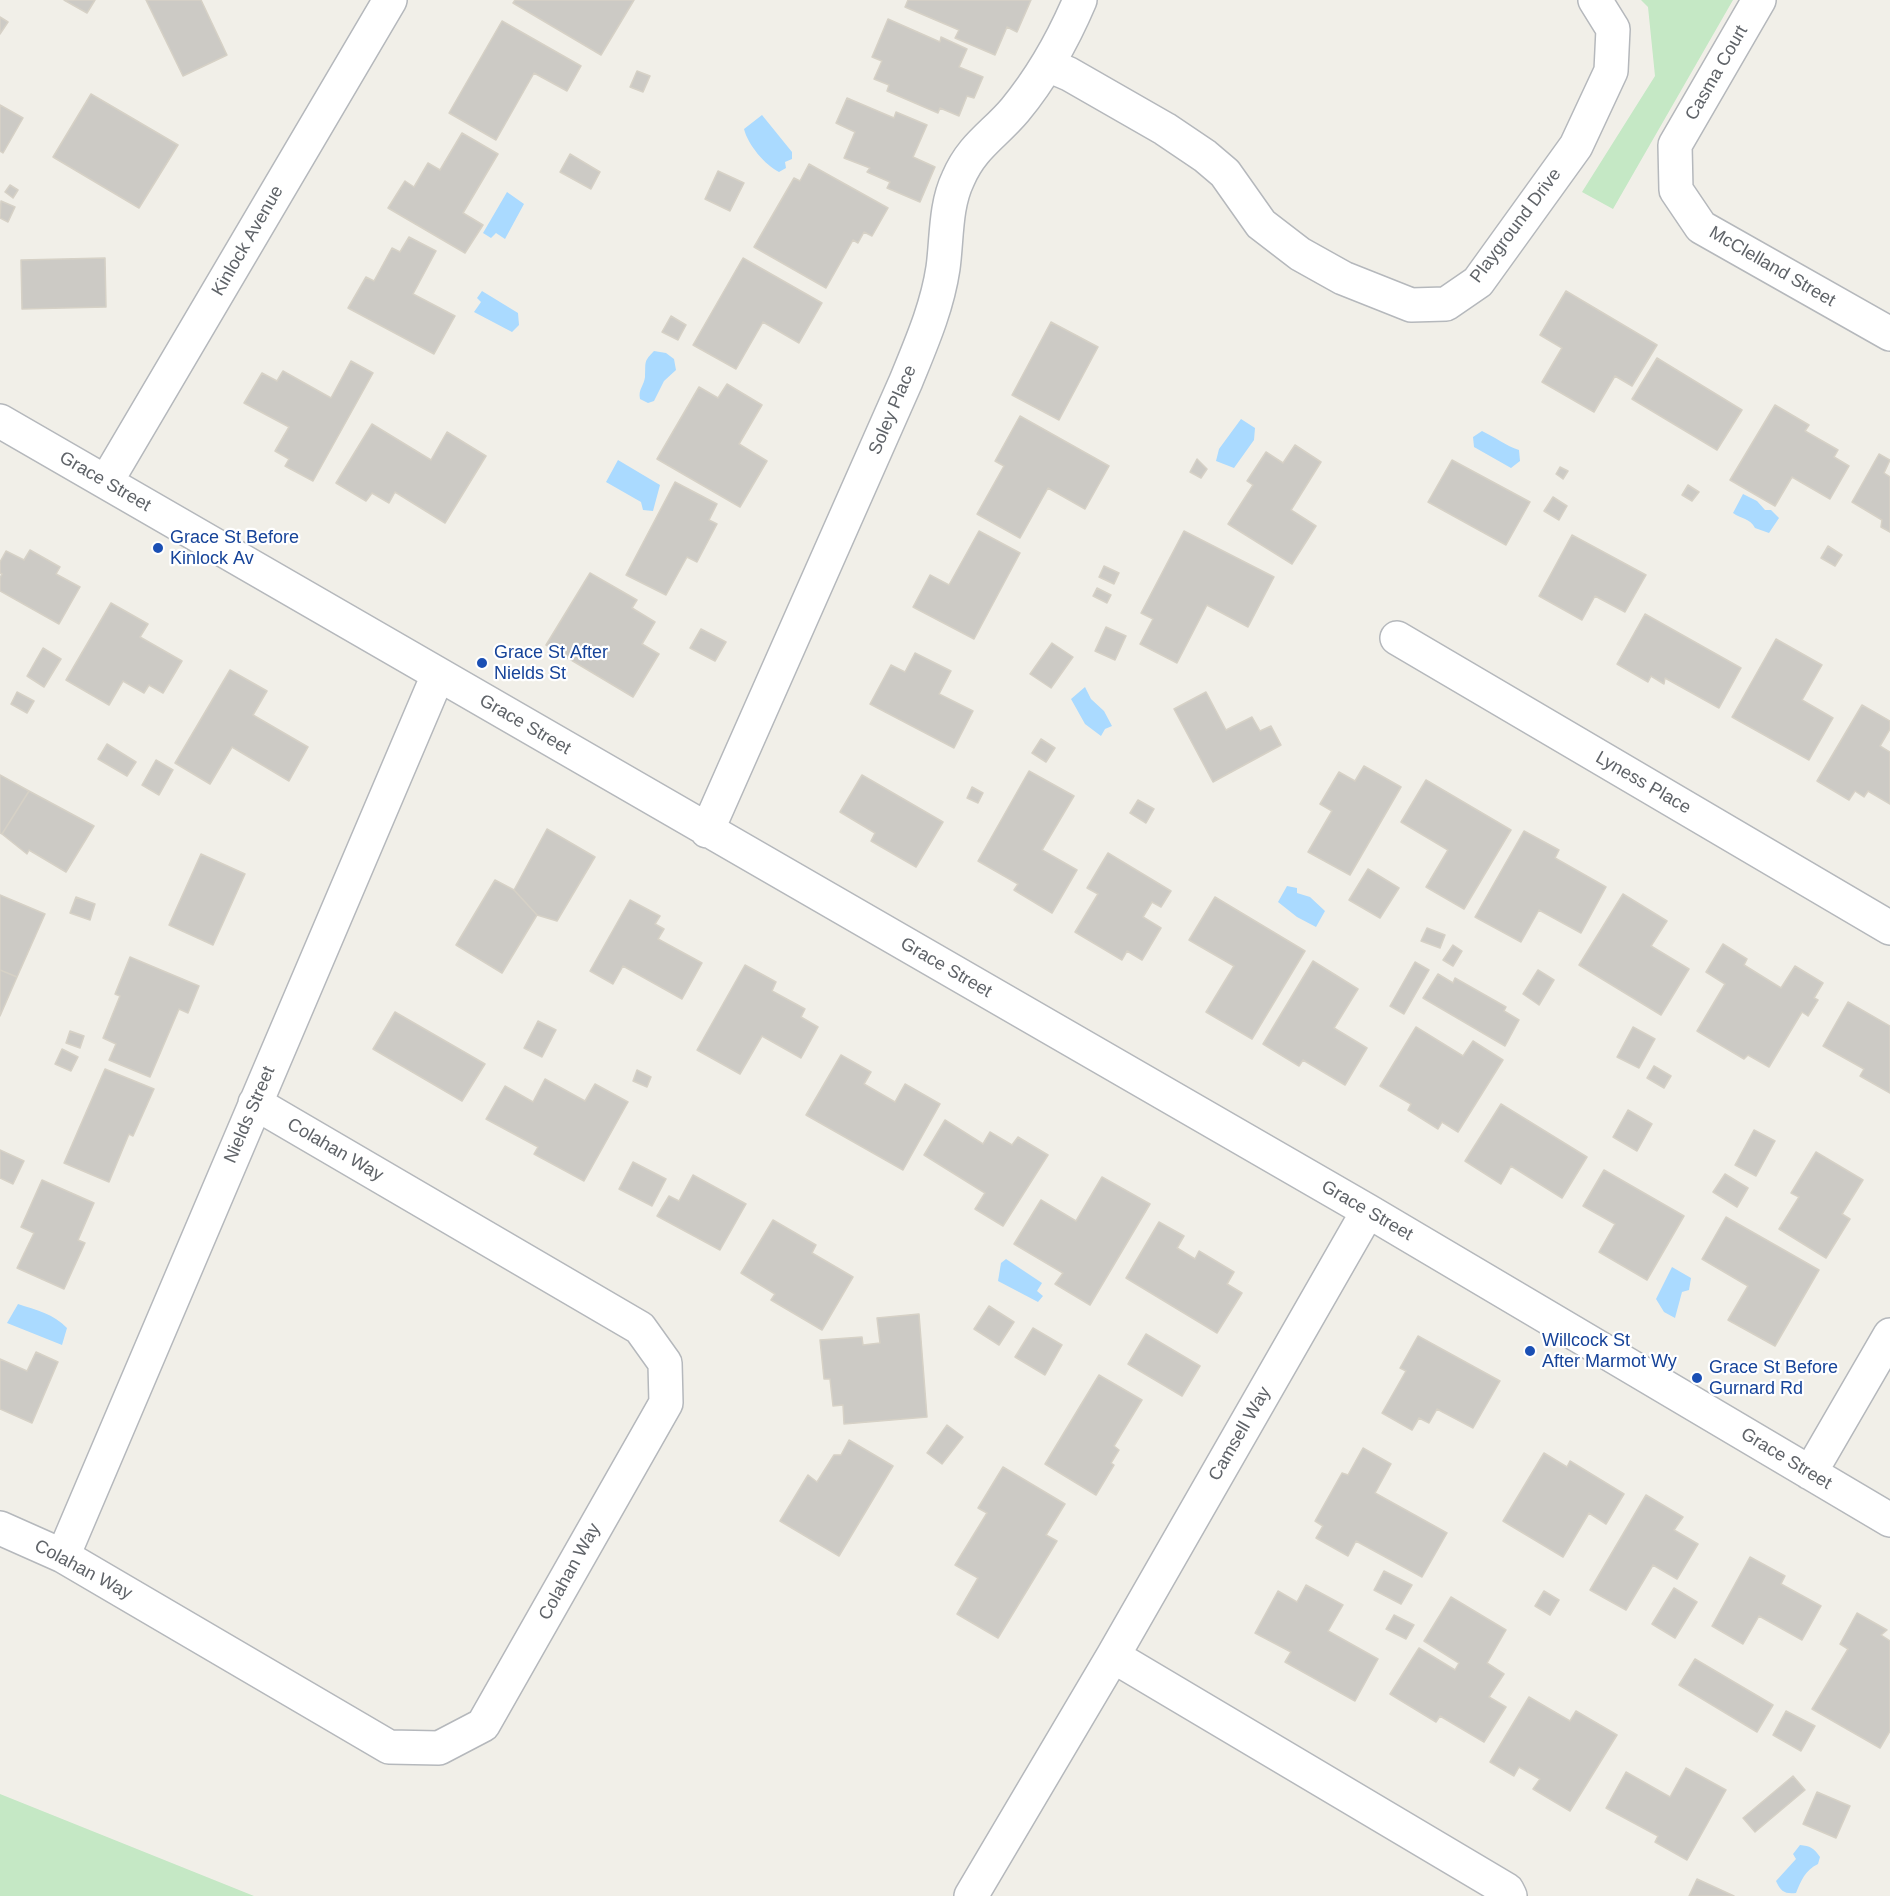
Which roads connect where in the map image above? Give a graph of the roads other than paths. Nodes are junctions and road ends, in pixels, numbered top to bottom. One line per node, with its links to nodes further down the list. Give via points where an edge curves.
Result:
1 (390, 0): 9 (street, Kinlock Avenue)
2 (1080, 0): 5 (street, Soley Place)
3 (1595, 0): 5 (street, Playground Drive, via 1612,29 1611,71 1576,146 1478,282 1446,304 1411,305 1342,278 1299,254 1261,224 1225,173 1205,156 1165,129)
4 (1759, 0): 6 (street, Casma Court)
5 (1048, 65): 12 (street, Soley Place, via 1016,109 971,153 957,181 931,319)
6 (1675, 145): 7 (street, McClelland Street, via 1676,190 1701,227)
7 (1890, 334)
8 (0, 421): 9 (street, Grace Street)
9 (106, 482): 11 (street, Grace Street)
10 (1397, 638): 13 (street, Lyness Place)
11 (438, 675): 12 (street, Grace Street); 14 (street, Nields Street)
12 (707, 831): 15 (street, Grace Street)
13 (1890, 928)
14 (255, 1102): 20 (street, Nields Street); 20 (street, Colahan Way, via 640,1328 665,1363 666,1403 483,1725 439,1748 389,1747)
15 (1368, 1211): 17 (street, Grace Street); 21 (street, Camsell Way)
16 (1890, 1335): 17 (street)
17 (1810, 1473): 18 (street, Grace Street)
18 (1890, 1520)
19 (0, 1528): 20 (street, Colahan Way)
20 (63, 1556)
21 (1113, 1656): 22 (street, Camsell Way); 23 (street, via 1507,1890)
22 (970, 1896)
23 (1510, 1896)

